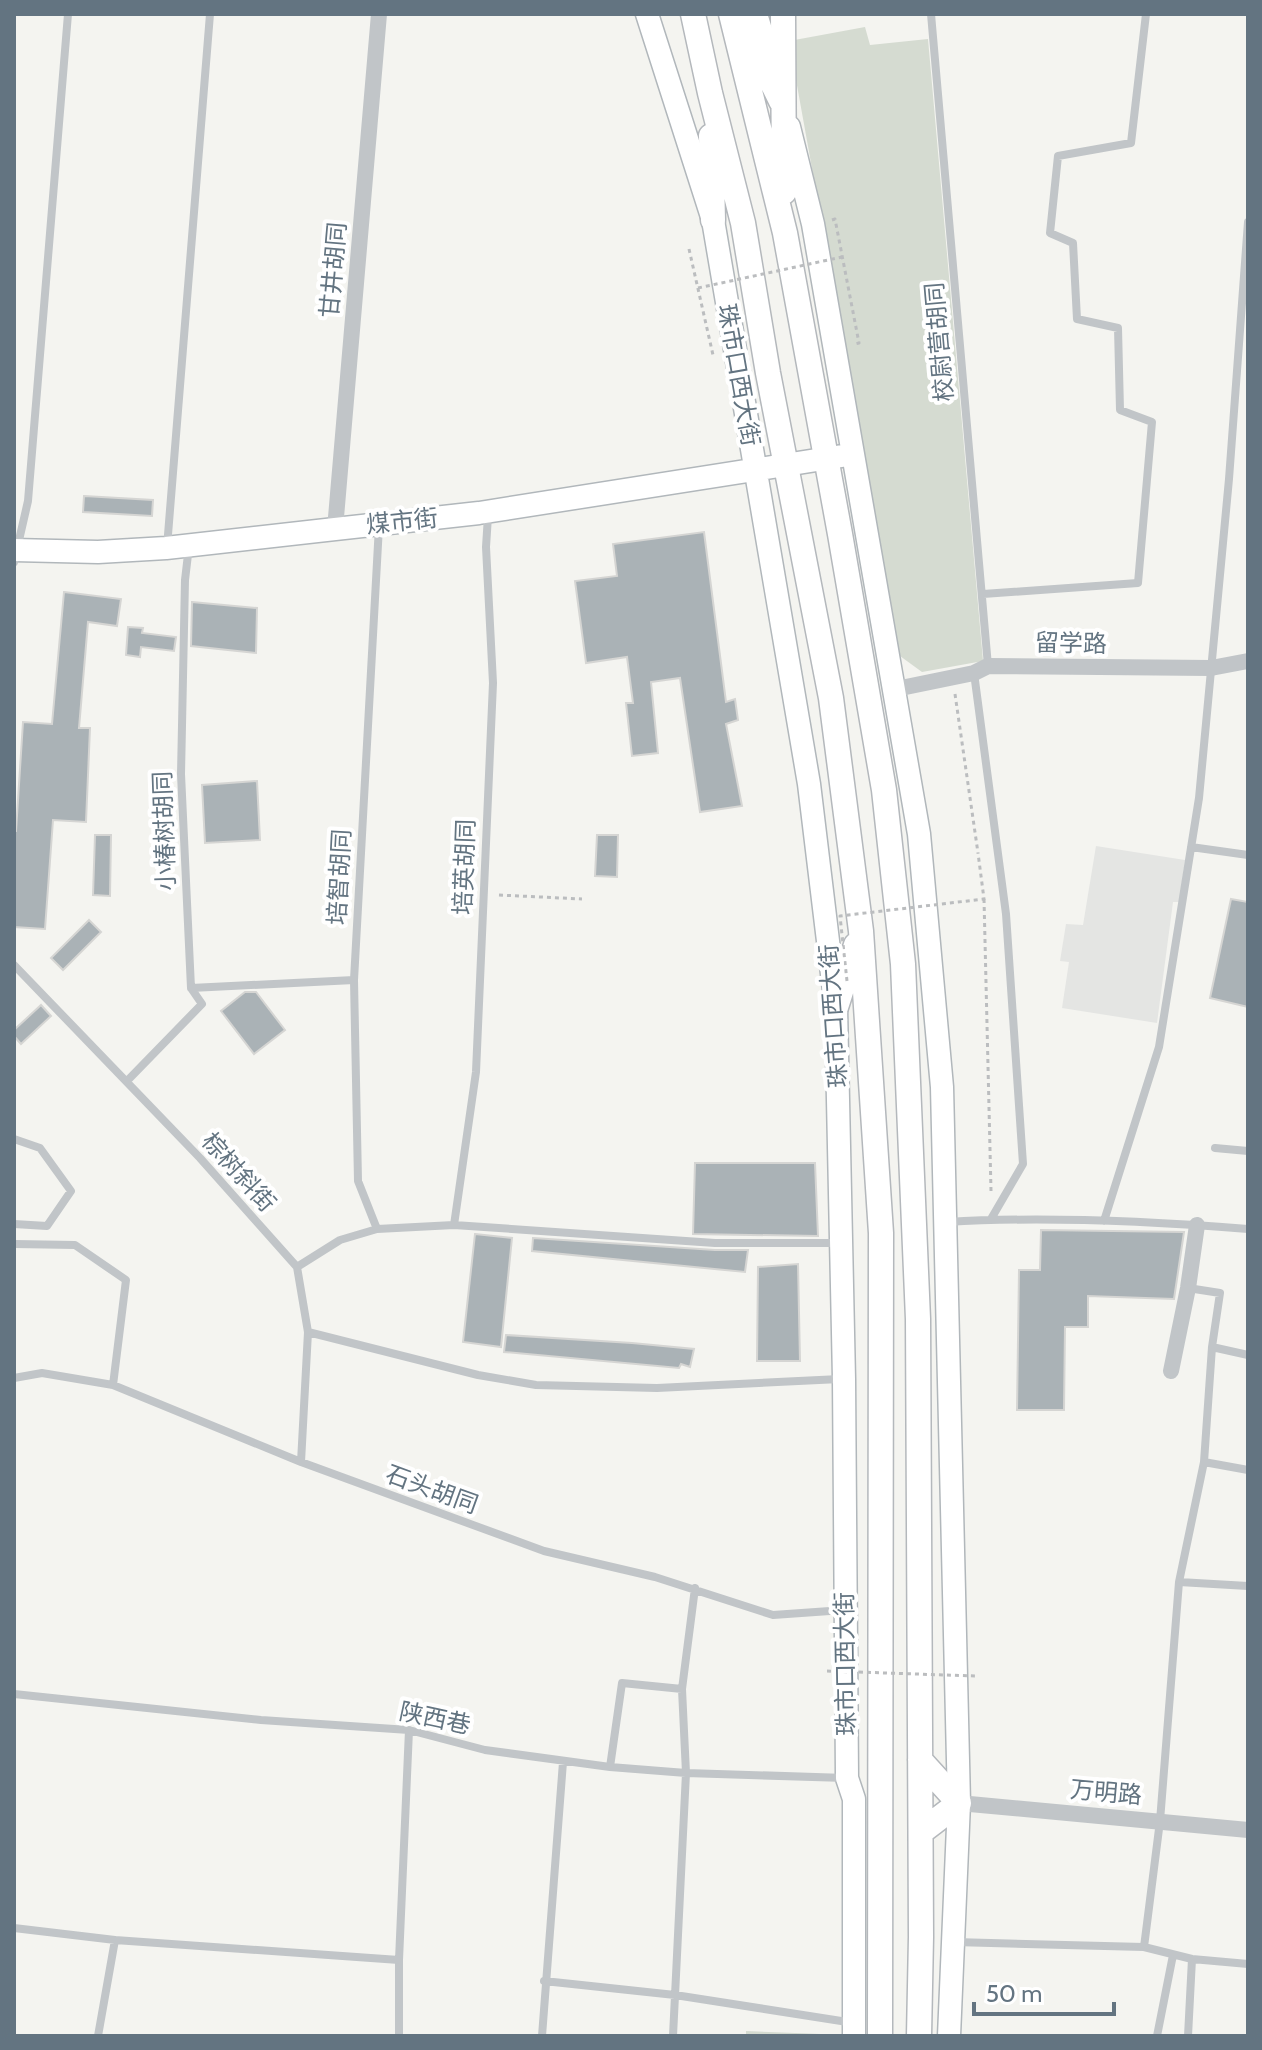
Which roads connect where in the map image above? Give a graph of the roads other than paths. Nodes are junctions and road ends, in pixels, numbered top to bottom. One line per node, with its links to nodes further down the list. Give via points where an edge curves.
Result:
1 (68, 14): 26 (lane, via 28,501)
2 (210, 14): 25 (lane)
3 (379, 14): 23 (street, 甘井胡同)
4 (647, 14): 14 (street, 珠市口西大街)
5 (693, 14): 12 (main road, 珠市口西大街)
6 (731, 14): 16 (main road)
7 (738, 14): 13 (main road)
8 (756, 14): 13 (street)
9 (783, 14): 13 (main road)
10 (931, 14): 27 (lane, 校尉营胡同)
11 (1146, 14): 27 (lane, via 1131,143 1058,156 1050,233 1073,243 1077,319 1118,328 1120,410 1152,422 1138,583)
12 (710, 93): 14 (main road); 19 (main road, 珠市口西大街, via 743,223)
13 (784, 107): 16 (main road); 17 (street, via 813,224)
14 (713, 220): 20 (street, 珠市口西大街)
15 (1248, 222): 29 (lane)
16 (785, 233): 18 (main road)
17 (853, 454): 18 (street, 煤市街); 31 (street)
18 (825, 459): 19 (street, 煤市街); 72 (main road, via 884,790 903,964 918,1319)
19 (787, 465): 20 (street, 煤市街); 34 (main road, 珠市口西大街, via 831,698)
20 (755, 470): 21 (street, 煤市街); 38 (street, 珠市口西大街, via 809,784)
21 (488, 510): 22 (street, 煤市街); 47 (lane, 培英胡同, via 493,683 476,1072)
22 (379, 523): 23 (street, 煤市街); 36 (lane, 培智胡同)
23 (335, 529): 24 (street, 煤市街)
24 (189, 546): 25 (street, 煤市街); 37 (lane, 小椿树胡同, via 181,774)
25 (166, 548): 26 (street, 煤市街)
26 (15, 554)
27 (983, 594): 30 (lane, 校尉营胡同)
28 (1248, 661): 29 (street, 留学路)
29 (1211, 668): 30 (street, 留学路); 32 (lane)
30 (981, 670): 31 (street, 留学路); 43 (lane, 校尉营胡同, via 1006,914 1023,1164)
31 (896, 689): 45 (street, via 919,834 942,1087)
32 (1191, 847): 33 (lane); 44 (lane, via 1159,1047)
33 (1248, 855)
34 (861, 931): 38 (main road); 96 (main road, 珠市口西大街, via 881,1233)
35 (14, 965): 39 (lane, 棕树斜街)
36 (354, 980): 37 (lane); 49 (lane, 培智胡同, via 358,1181)
37 (191, 988): 39 (lane, 小椿树胡同, via 202,1004)
38 (836, 1007): 51 (street, 珠市口西大街)
39 (127, 1081): 53 (lane, 棕树斜街)
40 (14, 1139): 46 (lane, via 40,1148 71,1191 47,1226)
41 (1215, 1148): 42 (lane)
42 (1248, 1151)
43 (991, 1219): 44 (lane); 45 (lane)
44 (1104, 1221): 48 (lane)
45 (947, 1222): 77 (street)
46 (14, 1224)
47 (454, 1225): 49 (lane); 51 (lane, via 715,1243)
48 (1197, 1225): 50 (lane); 54 (street)
49 (377, 1229): 53 (lane, via 340,1240)
50 (1248, 1229)
51 (842, 1243): 60 (street, 珠市口西大街)
52 (14, 1244): 61 (lane, via 75,1245 126,1280)
53 (297, 1267): 55 (lane)
54 (1188, 1288): 56 (lane, via 1220,1293); 58 (street)
55 (308, 1332): 60 (lane, via 536,1385 657,1388); 62 (lane)
56 (1212, 1347): 57 (lane); 63 (lane)
57 (1248, 1355)
58 (1171, 1371)
59 (14, 1378): 61 (lane, 石头胡同, via 42,1373)
60 (844, 1379): 68 (street, 珠市口西大街)
61 (113, 1385): 62 (lane, 石头胡同)
62 (301, 1462): 67 (lane, 石头胡同, via 544,1551)
63 (1204, 1462): 64 (lane); 65 (lane)
64 (1248, 1470)
65 (1179, 1582): 66 (lane); 78 (lane)
66 (1248, 1586)
67 (695, 1588): 68 (lane, 石头胡同, via 773,1615); 69 (lane)
68 (845, 1610): 76 (street, 珠市口西大街)
69 (682, 1689): 74 (lane, via 622,1683); 75 (lane)
70 (14, 1694): 71 (lane, 陕西巷)
71 (409, 1730): 73 (lane, 陕西巷, via 485,1750); 87 (lane)
72 (920, 1760): 77 (main road); 80 (main road)
73 (563, 1762): 74 (lane, 陕西巷); 89 (lane)
74 (610, 1767): 75 (lane, 陕西巷)
75 (686, 1773): 76 (lane, 陕西巷); 90 (lane)
76 (847, 1778): 91 (street, 珠市口西大街, via 854,1799)
77 (959, 1803): 78 (street, 万明路); 80 (main road); 83 (street)
78 (1160, 1821): 79 (street, 万明路); 84 (lane)
79 (1248, 1830)
80 (921, 1832): 97 (main road)
81 (14, 1928): 82 (lane)
82 (115, 1940): 87 (lane); 92 (lane)
83 (954, 1942): 84 (lane); 98 (street)
84 (1144, 1947): 85 (lane)
85 (1173, 1955): 86 (lane); 99 (lane)
86 (1192, 1959): 88 (lane); 100 (lane)
87 (399, 1960): 93 (lane)
88 (1248, 1964)
89 (544, 1981): 90 (lane); 94 (lane)
90 (675, 1995): 91 (lane); 95 (lane)
91 (854, 2030)
92 (98, 2036)
93 (399, 2036)
94 (542, 2036)
95 (673, 2036)
96 (880, 2036)
97 (919, 2036)
98 (949, 2036)
99 (1157, 2036)
100 (1188, 2036)

